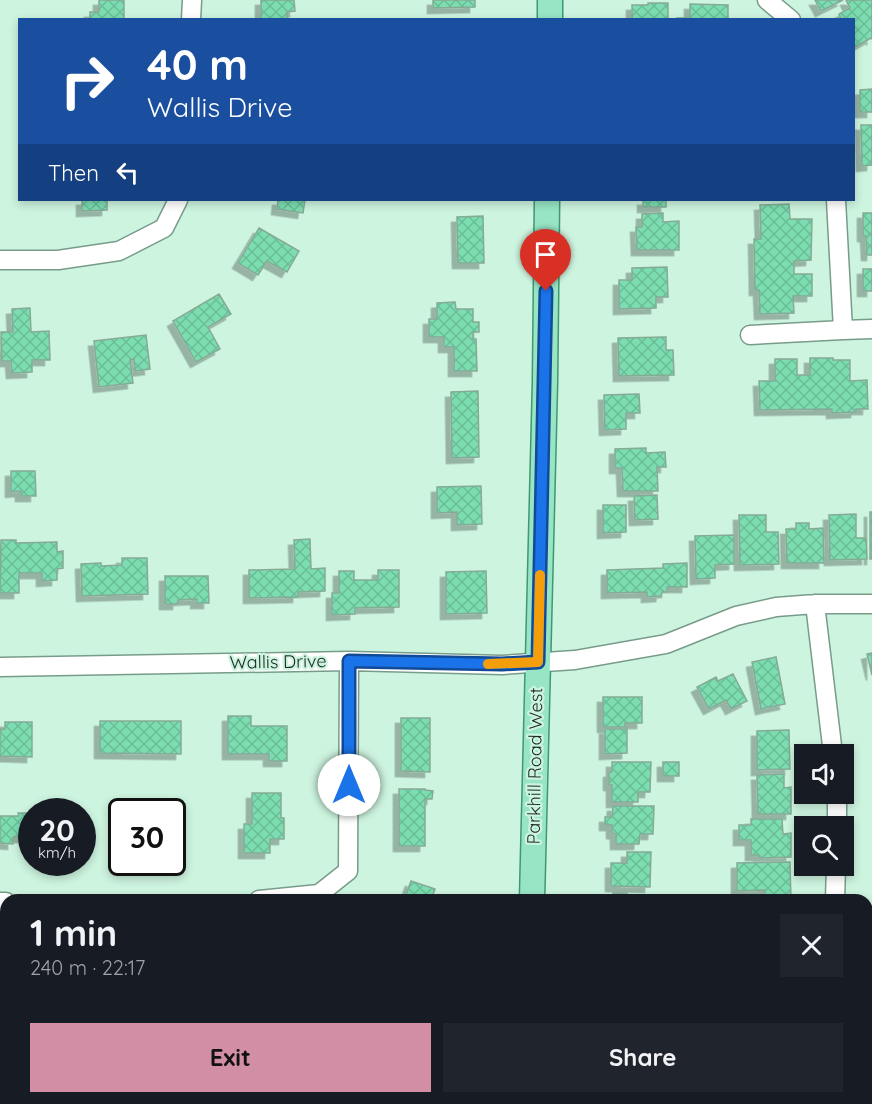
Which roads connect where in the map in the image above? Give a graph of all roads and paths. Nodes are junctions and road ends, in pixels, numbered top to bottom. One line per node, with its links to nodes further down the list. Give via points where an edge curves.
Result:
1 (192, 0): 4 (street)
2 (550, 0): 5 (main road)
3 (767, 0): 6 (street)
4 (191, 18)
5 (550, 18)
6 (789, 18)
7 (178, 201): 10 (street, via 164,228 119,251 58,260)
8 (547, 201): 17 (main road, Parkhill Road West)
9 (836, 201): 12 (street)
10 (0, 260)
11 (872, 329): 12 (street)
12 (843, 330): 13 (street)
13 (750, 335)
14 (815, 604): 15 (street, Wallis Drive); 17 (street, Wallis Drive, via 736,616 666,644 575,660); 19 (street)
15 (872, 604)
16 (349, 661): 17 (street, Wallis Drive); 18 (street, Wallis Drive); 21 (street, via 348,871)
17 (538, 662): 22 (main road, Parkhill Road West)
18 (0, 667)
19 (832, 744)
20 (836, 876): 23 (street)
21 (319, 894)
22 (532, 894)
23 (835, 894)

